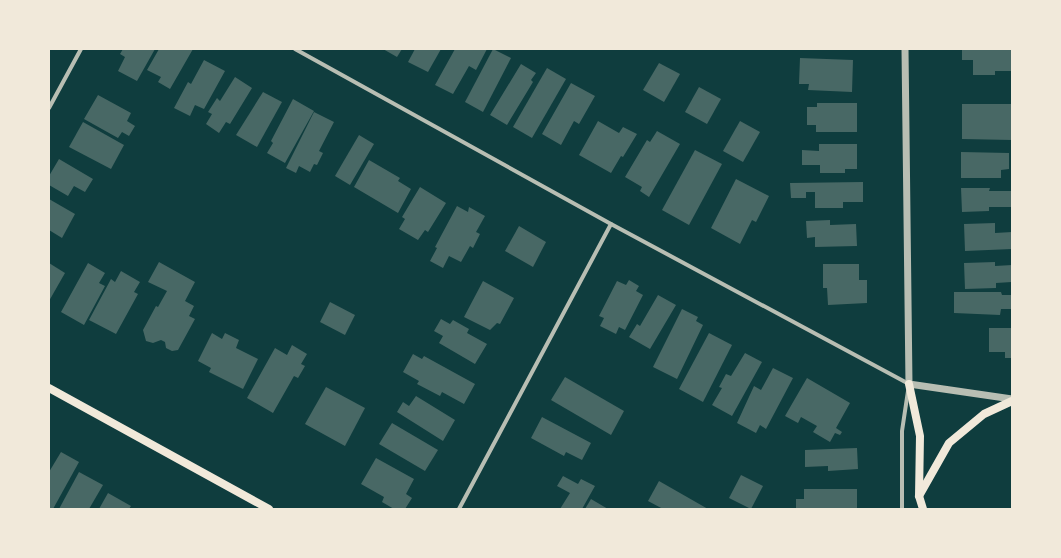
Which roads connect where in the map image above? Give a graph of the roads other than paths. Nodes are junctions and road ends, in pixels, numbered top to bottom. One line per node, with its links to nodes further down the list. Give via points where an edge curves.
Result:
1 (81, 49): 4 (street)
2 (295, 49): 5 (street)
3 (905, 49): 6 (street)
4 (49, 108)
5 (611, 224): 6 (street); 11 (street)
6 (909, 384): 8 (street); 9 (main road, via 920,436); 12 (street, via 902,431)
7 (49, 388): 10 (main road)
8 (1012, 400): 9 (main road, via 984,414 949,443)
9 (919, 496): 13 (main road)
10 (269, 509)
11 (459, 509)
12 (902, 509)
13 (923, 509)

